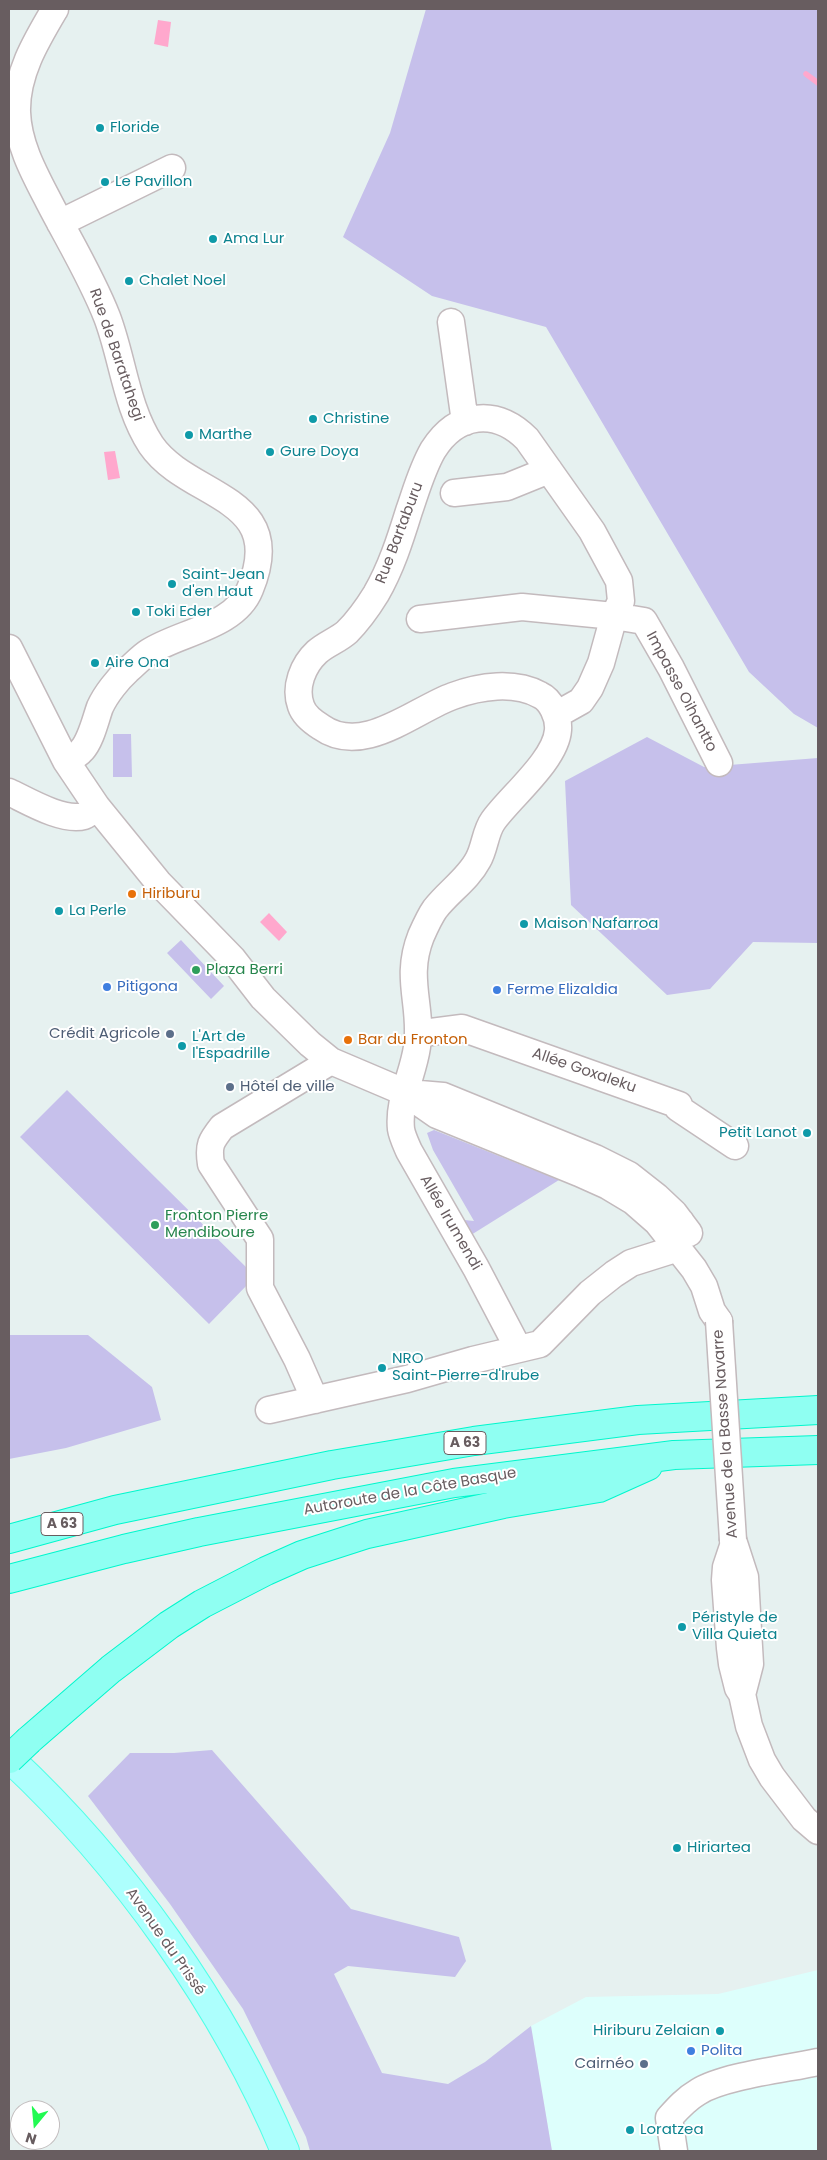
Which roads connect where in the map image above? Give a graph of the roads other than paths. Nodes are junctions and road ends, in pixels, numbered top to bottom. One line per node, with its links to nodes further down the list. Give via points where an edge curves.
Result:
1 (55, 9): 2 (street, Rue de Baratahegi, via 21,80 17,98)
2 (16, 156): 4 (street, Rue de Baratahegi)
3 (172, 168): 4 (street)
4 (60, 223): 13 (street, Rue de Baratahegi, via 107,317 131,402 144,434 177,470 243,512 251,522 258,548 258,564 243,601 232,612 208,626 149,652 127,671 101,705 81,752)
5 (451, 322): 6 (street)
6 (465, 422): 7 (street, Rue Bartaburu, via 489,418 516,428); 12 (street, Rue Bartaburu, via 453,428 433,450 375,596 345,634 318,651 303,671 299,694 301,707 310,720 328,732 343,736 362,736 393,726 452,696 506,686 528,689 546,698)
7 (549, 470): 8 (street, via 507,487); 9 (street, Rue Bartaburu, via 592,531 619,581 621,601)
8 (454, 493)
9 (614, 616): 10 (street, via 522,607); 12 (street, Rue Bartaburu, via 602,663 590,688 581,701); 14 (street, Impasse Oihantto, via 644,621)
10 (420, 619)
11 (9, 648): 13 (street, Avenue de la Basse Navarre)
12 (556, 714): 17 (street, via 558,730 552,748 491,823 478,860 434,910 422,935 414,960)
13 (66, 761): 16 (street, Avenue de la Basse Navarre)
14 (718, 763)
15 (9, 792): 16 (street, via 54,812 77,817)
16 (97, 807): 18 (street, Avenue de la Basse Navarre, via 158,882 232,958 263,998)
17 (418, 1029): 19 (street, via 417,1049); 20 (street, Allée Goxaleku, via 431,1032 462,1028 679,1105 678,1108)
18 (331, 1061): 19 (street, Avenue de la Basse Navarre); 23 (street, via 222,1127 208,1151 211,1164 260,1239 260,1288)
19 (404, 1092): 21 (street, Avenue de la Basse Navarre, via 443,1096 629,1175 657,1197); 22 (street, Allée Irumendi, via 401,1131 409,1151)
20 (735, 1146)
21 (678, 1234): 22 (street, via 669,1251 630,1263 590,1293 540,1344); 31 (street, Avenue de la Basse Navarre, bridge, via 698,1246 716,1310 733,1560 744,1577 750,1664 742,1694 749,1726 762,1760 784,1796)
22 (518, 1348): 23 (street)
23 (315, 1400): 24 (street)
24 (269, 1410)
25 (818, 1410): 28 (highway, A 63, via 638,1420 474,1441 332,1465 116,1510)
26 (818, 1450): 27 (highway, Autoroute de la Côte Basque)
27 (674, 1454): 29 (highway, Autoroute de la Côte Basque, via 379,1496 170,1538); 30 (highway, bridge, via 599,1488 484,1508 367,1534 266,1570 169,1625 111,1669)
28 (9, 1539)
29 (9, 1578)
30 (9, 1758): 33 (main road, Avenue du Prissé, via 91,1843 198,1987 231,2041)
31 (818, 1831)
32 (818, 2062): 34 (street, via 724,2082 699,2091 669,2118)
33 (285, 2151)
34 (674, 2151)

